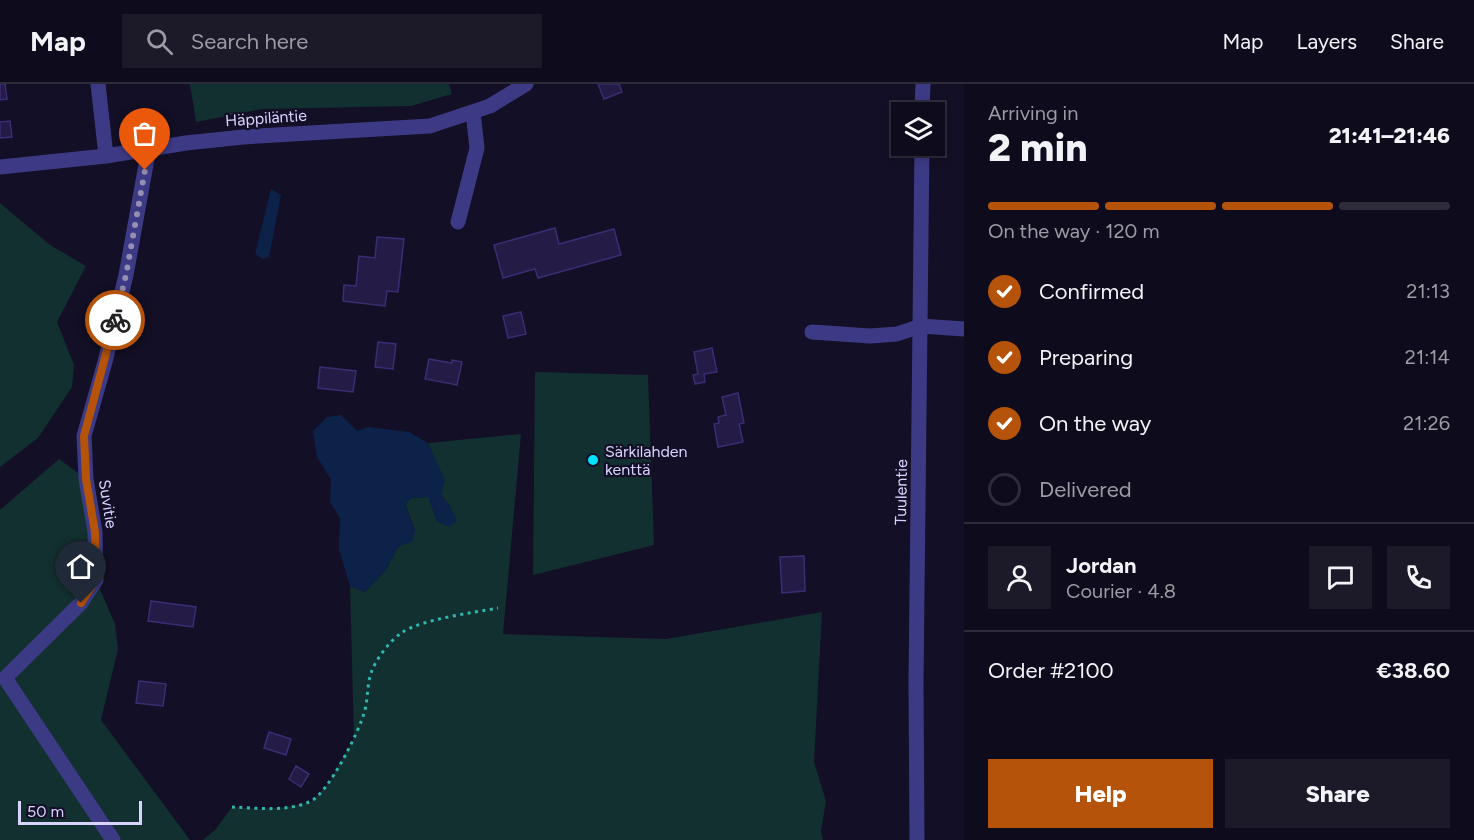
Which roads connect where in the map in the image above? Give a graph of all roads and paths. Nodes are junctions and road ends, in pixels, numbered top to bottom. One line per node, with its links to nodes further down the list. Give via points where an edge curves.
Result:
1 (98, 84): 7 (street)
2 (526, 84): 5 (street, Häppiläntie)
3 (922, 84): 4 (street)
4 (922, 102)
5 (473, 112): 6 (street, Häppiläntie, via 430,126 243,136); 10 (street, via 477,148)
6 (149, 148): 7 (street, Häppiläntie); 15 (street, Suvitie, via 126,275 84,436 96,580 81,603)
7 (106, 156): 9 (street, Häppiläntie)
8 (922, 156): 11 (street, Tuulentie)
9 (0, 167)
10 (458, 222)
11 (921, 326): 12 (street); 13 (street, via 897,334 870,336); 18 (street, Tuulentie)
12 (964, 329)
13 (812, 332)
14 (498, 608): 16 (path, via 436,619 402,632 385,649 371,672 365,711 354,738 328,784 311,802 260,809)
15 (3, 681): 17 (street, Suvitie)
16 (232, 807)
17 (113, 840)
18 (917, 840)

